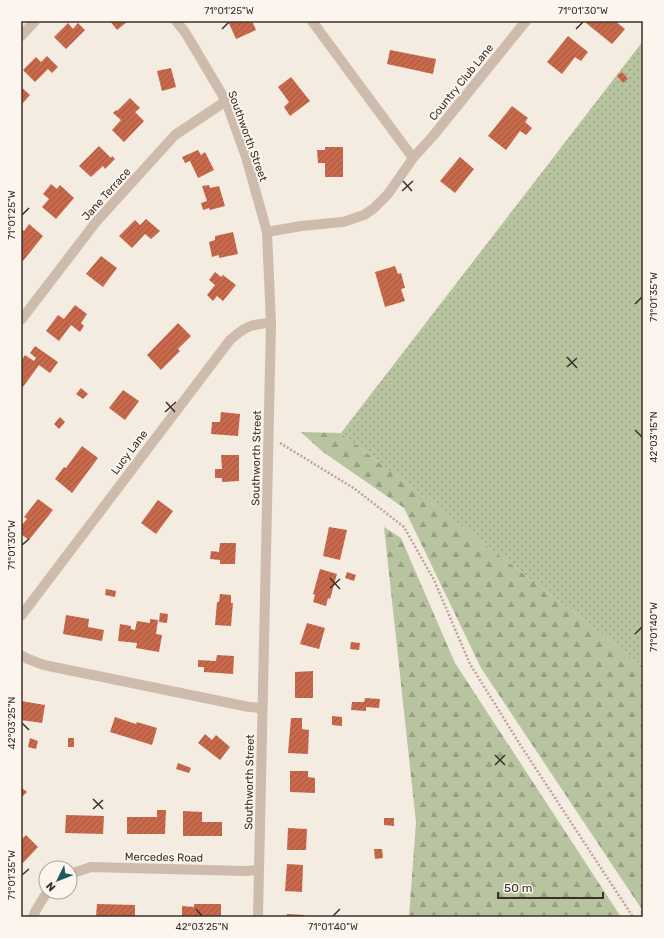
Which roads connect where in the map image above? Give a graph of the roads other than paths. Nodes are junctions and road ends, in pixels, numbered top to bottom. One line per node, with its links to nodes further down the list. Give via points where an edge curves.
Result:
1 (35, 21): 5 (street)
2 (176, 21): 6 (street, Southworth Street)
3 (312, 21): 7 (street)
4 (526, 21): 7 (street, Country Club Lane)
5 (21, 36)
6 (226, 101): 8 (street, Southworth Street, via 246,158); 9 (street, Jane Terrace, via 175,135 96,222)
7 (413, 158): 8 (street, Country Club Lane, via 388,194 364,215 338,223)
8 (267, 232): 10 (street, Southworth Street)
9 (21, 320)
10 (271, 323): 11 (street, Lucy Lane, via 248,326 230,340); 13 (street, Southworth Street)
11 (21, 616)
12 (21, 655): 13 (street, via 44,665)
13 (262, 708): 14 (street, Southworth Street)
14 (259, 870): 15 (street, Mercedes Road, via 91,867); 18 (street, Southworth Street)
15 (78, 871)
16 (42, 900): 17 (street)
17 (34, 917)
18 (258, 917)

